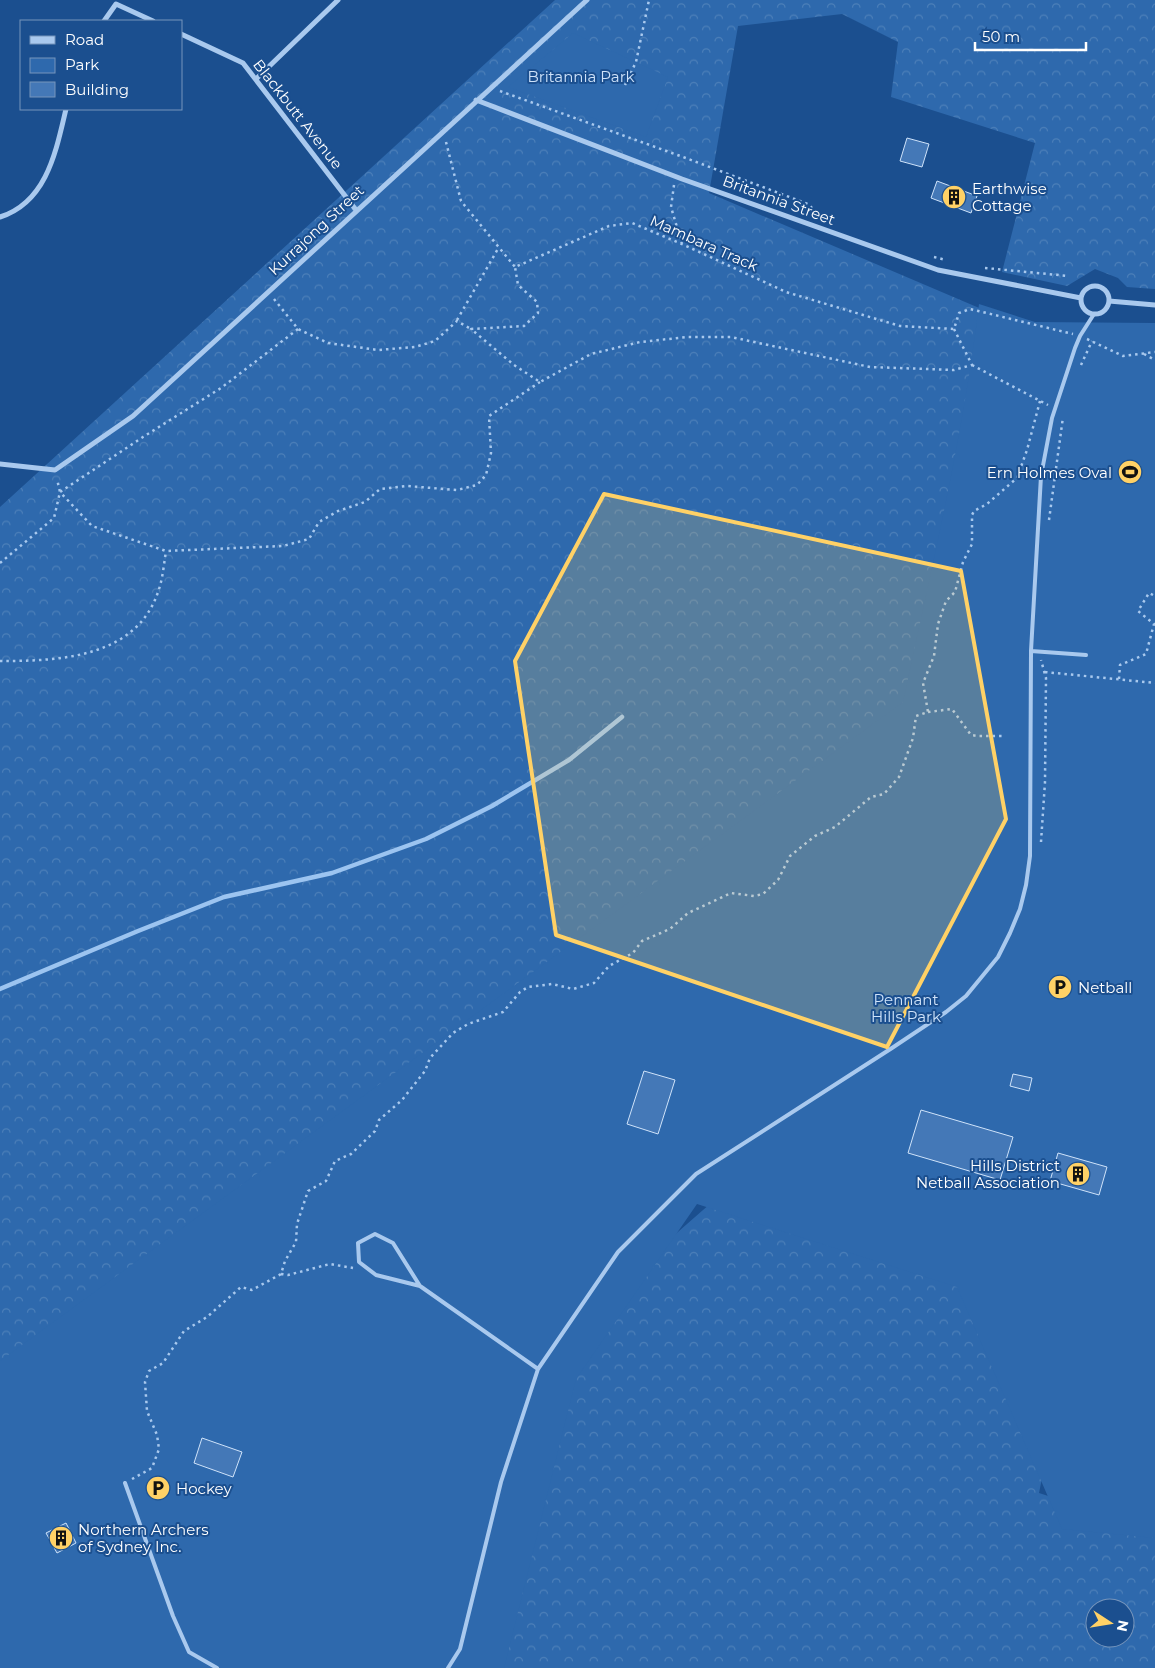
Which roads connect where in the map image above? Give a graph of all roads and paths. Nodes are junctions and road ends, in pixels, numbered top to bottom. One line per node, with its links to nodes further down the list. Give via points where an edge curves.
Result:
1 (338, 0): 8 (street)
2 (587, 0): 10 (street, Kurrajong Street)
3 (648, 0): 9 (path, via 636,62)
4 (116, 2): 5 (street); 6 (street)
5 (105, 20)
6 (151, 20)
7 (182, 34): 8 (street, Blackbutt Avenue, via 243,63)
8 (256, 78): 15 (street, Blackbutt Avenue)
9 (625, 85)
10 (491, 88): 11 (street, Kurrajong Street); 17 (path, via 808,204)
11 (476, 100): 13 (street, Kurrajong Street); 14 (street, Britannia Street)
12 (66, 110): 16 (street, via 46,178 18,209)
13 (443, 130): 15 (street, Kurrajong Street); 19 (path, via 461,200)
14 (676, 176): 18 (path, via 671,207); 26 (street, Britannia Street, via 938,270)
15 (356, 210): 25 (street, Kurrajong Street)
16 (0, 218)
17 (822, 218)
18 (682, 244): 22 (path, Mambara Track, via 632,223 609,226); 33 (path, Mambara Track, via 786,292 900,326)
19 (499, 247): 22 (path); 30 (path)
20 (928, 255): 21 (path)
21 (946, 260)
22 (515, 267): 32 (path, via 518,285 537,302 538,314 524,326)
23 (983, 268): 24 (path)
24 (1068, 276)
25 (268, 292): 31 (path); 46 (street, Kurrajong Street, via 133,416)
26 (1080, 298): 27 (street, via 1086,288 1096,286 1105,291); 29 (street, via 1086,311)
27 (1109, 301): 28 (street); 29 (street, via 1104,310)
28 (1155, 305)
29 (1094, 314): 34 (lane)
30 (457, 322): 31 (path, via 435,341 415,347 378,350 328,343); 32 (path)
31 (298, 329): 47 (path, via 221,388)
32 (471, 329): 41 (path)
33 (954, 329): 34 (path, via 959,313 970,309); 39 (path)
34 (1080, 336): 35 (path); 43 (lane)
35 (1092, 341): 37 (path, via 1123,356); 40 (path)
36 (1155, 352): 37 (path)
37 (1142, 353): 38 (path)
38 (1155, 360)
39 (972, 365): 41 (path, via 954,370 870,367 731,337 688,337 640,342 591,354); 42 (path)
40 (1080, 365)
41 (540, 382): 49 (path, via 489,416 491,453 486,475 477,485 457,490 407,486 380,489 365,502 338,511 319,522 309,540 284,546)
42 (1040, 401): 43 (path); 59 (path, via 1017,478 972,515 972,544 955,592 946,601 938,624 934,656 923,683)
43 (1055, 410): 52 (lane, via 1041,476)
44 (1064, 414): 48 (path)
45 (0, 464): 46 (street)
46 (54, 470): 47 (path)
47 (60, 492): 49 (path, via 92,526); 50 (path, via 54,518)
48 (1049, 526)
49 (166, 551): 55 (path, via 159,589 147,614 129,634 95,652 44,661)
50 (0, 563)
51 (1155, 596): 57 (path, via 1149,593 1138,611 1154,624 1146,654 1120,665)
52 (1031, 651): 53 (lane); 65 (lane, via 1030,856 1020,909 998,957 966,996 946,1012 696,1174 618,1252)
53 (1042, 652): 54 (lane); 56 (path)
54 (1086, 655)
55 (0, 661)
56 (1045, 672): 57 (path); 61 (path, via 1045,782)
57 (1119, 679): 58 (path)
58 (1155, 683)
59 (928, 712): 60 (path, via 952,709 971,735); 63 (path, via 916,716 914,738 899,776 884,794 871,798 835,827 815,836 790,856 778,880 763,894 754,896 731,892 688,914 670,929 642,941 633,953 610,966 594,983 573,990 552,984 528,987 503,1012 453,1033 430,1058 425,1071 402,1100 379,1120 376,1131 351,1154 335,1161 326,1181 308,1192 297,1224 296,1242)
60 (1002, 736)
61 (1040, 849)
62 (369, 1270): 63 (path, via 330,1264); 64 (lane, via 376,1276); 64 (lane, via 360,1262 358,1243 374,1234 393,1243)
63 (281, 1274): 66 (path, via 252,1290 241,1287 207,1317 184,1331 163,1363 149,1371 144,1382 147,1411 159,1449 152,1468)
64 (420, 1286): 65 (lane)
65 (538, 1369): 68 (lane, via 502,1482 460,1649)
66 (125, 1483): 67 (lane, via 189,1652)
67 (218, 1668)
68 (448, 1668)

